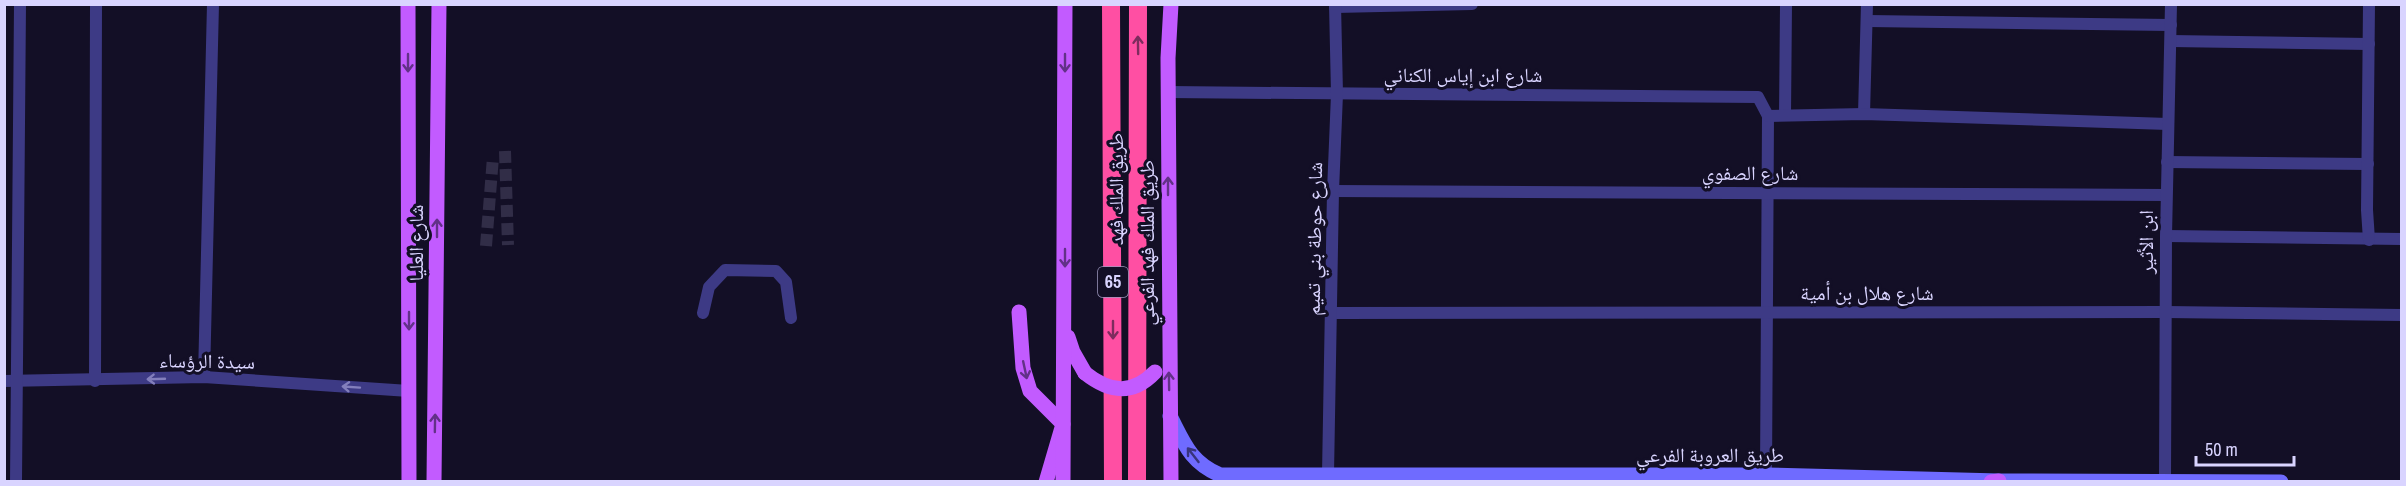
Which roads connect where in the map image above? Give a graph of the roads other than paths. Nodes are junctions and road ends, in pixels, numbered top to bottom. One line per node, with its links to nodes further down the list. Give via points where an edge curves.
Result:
1 (20, 4): 45 (street)
2 (96, 4): 46 (street)
3 (213, 4): 43 (street)
4 (408, 4): 47 (main road, شارع العليا, one-way to 47)
5 (439, 4): 53 (main road, شارع العليا, one-way to 5)
6 (1065, 4): 41 (main road, one-way to 41)
7 (1111, 4): 60 (highway, طريق الملك فهد / 65, one-way to 60)
8 (1138, 4): 61 (highway, طريق الملك فهد / 65, one-way to 8)
9 (1171, 4): 20 (main road, طريق الملك فهد الفرعي)
10 (1472, 4): 15 (street)
11 (1786, 4): 23 (street)
12 (1867, 4): 16 (street)
13 (2171, 4): 17 (street, ابن الأثير)
14 (2369, 4): 19 (street)
15 (1335, 6): 21 (street, شارع حوطة بني تميم)
16 (1868, 21): 17 (street); 22 (street)
17 (2171, 25): 18 (street, ابن الأثير)
18 (2171, 41): 19 (street); 25 (street, ابن الأثير)
19 (2369, 44): 27 (street)
20 (1168, 92): 21 (street, شارع ابن إياس الكناني); 42 (main road, طريق الملك فهد الفرعي, one-way to 20)
21 (1337, 94): 24 (street, شارع ابن إياس الكناني, via 1758,97); 28 (street, شارع حوطة بني تميم)
22 (1864, 114): 23 (street); 25 (street)
23 (1785, 115): 24 (street)
24 (1768, 116): 29 (street)
25 (2168, 124): 26 (street, ابن الأثير)
26 (2167, 162): 27 (street); 30 (street, ابن الأثير)
27 (2368, 164): 33 (street)
28 (1333, 191): 29 (street, شارع الصفوي); 37 (street, شارع حوطة بني تميم)
29 (1767, 192): 30 (street, شارع الصفوي); 38 (street)
30 (2166, 195): 31 (street, ابن الأثير)
31 (2166, 236): 33 (street); 35 (street, ابن الأثير)
32 (2402, 239): 33 (street)
33 (2369, 240)
34 (1019, 312): 49 (main road, one-way to 49, via 1023,369 1030,391)
35 (2166, 312): 38 (street, شارع هلال بن أمية); 39 (street, شارع هلال بن أمية); 54 (street, ابن الأثير)
36 (703, 313): 40 (street, via 709,287 725,270 776,271 786,282)
37 (1332, 313): 38 (street, شارع هلال بن أمية); 50 (street, شارع حوطة بني تميم)
38 (1767, 313): 51 (street)
39 (2402, 315)
40 (791, 318)
41 (1065, 326): 42 (main road, bridge, via 1085,373 1097,382 1123,389 1145,382 1155,372); 49 (main road)
42 (1168, 328): 48 (main road, طريق الملك فهد الفرعي, one-way to 42)
43 (204, 377): 46 (street, سيدة الرؤساء, one-way to 46); 47 (street, سيدة الرؤساء, one-way to 43)
44 (4, 381): 45 (street, سيدة الرؤساء)
45 (18, 381): 46 (street, سيدة الرؤساء); 56 (street)
46 (95, 381)
47 (409, 391): 57 (main road, شارع العليا)
48 (1170, 416): 50 (street, طريق العروبة الفرعي, one-way to 48, via 1220,475 1203,468 1186,447); 62 (main road, طريق الملك فهد الفرعي)
49 (1063, 424): 58 (main road); 59 (main road)
50 (1328, 474): 52 (street, طريق العروبة الفرعي)
51 (1766, 475): 52 (street, طريق العروبة الفرعي); 55 (street, طريق العروبة الفرعي)
52 (1421, 477): 63 (street)
53 (435, 478)
54 (2165, 480): 55 (street, طريق العروبة الفرعي); 64 (street, طريق العروبة الفرعي)
55 (1995, 481)
56 (16, 482)
57 (409, 482)
58 (1046, 482)
59 (1063, 482)
60 (1113, 482)
61 (1137, 482)
62 (1171, 482)
63 (1437, 482)
64 (2281, 482)

